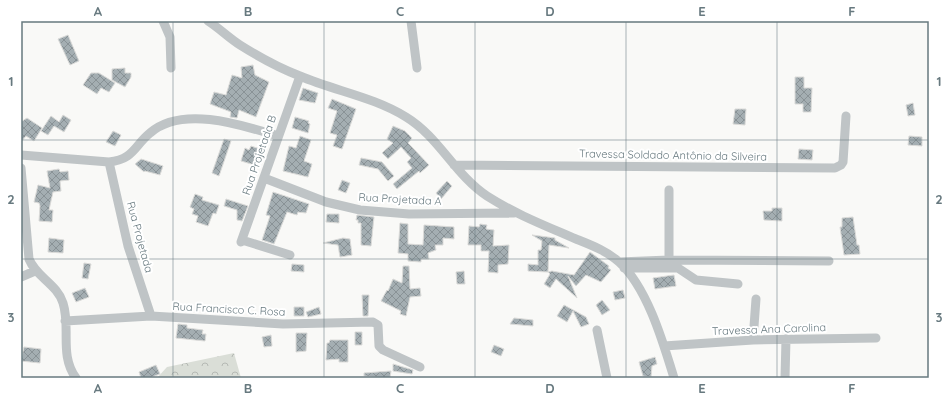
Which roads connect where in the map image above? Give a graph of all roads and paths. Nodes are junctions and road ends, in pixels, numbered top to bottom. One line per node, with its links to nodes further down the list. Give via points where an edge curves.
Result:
1 (164, 21): 4 (street, via 170,37)
2 (208, 21): 6 (street, via 244,48)
3 (411, 21): 5 (street)
4 (171, 68)
5 (417, 68)
6 (300, 76): 8 (street, Rua Projetada B); 11 (street, via 406,117 430,135)
7 (846, 116): 11 (street, Travessa Soldado Antônio da Silveira, via 843,162 835,168)
8 (278, 136): 10 (street, via 225,121 189,119 158,126 126,158); 13 (street, Rua Projetada B)
9 (21, 155): 10 (street)
10 (110, 162): 24 (street, Rua Projetada, via 128,246)
11 (454, 165): 15 (street, via 486,196)
12 (21, 168): 20 (street, via 29,259)
13 (264, 178): 15 (street, Rua Projetada A, via 326,202 360,210 409,214); 16 (street, Rua Projetada B, via 242,241)
14 (669, 190): 17 (street)
15 (515, 212): 19 (street, via 600,249)
16 (290, 255)
17 (669, 260): 18 (street); 19 (street)
18 (829, 261)
19 (622, 265): 22 (street, via 678,268 696,280); 30 (street, via 635,279)
20 (35, 271): 21 (street); 25 (street, via 59,294 63,302)
21 (21, 277)
22 (738, 284)
23 (756, 298): 29 (street)
24 (151, 316): 25 (street, Rua Francisco C. Rosa); 31 (street, Rua Francisco C. Rosa, via 283,324 372,322 378,325 379,346 383,350)
25 (65, 322): 32 (street, via 67,362)
26 (597, 330): 33 (street)
27 (876, 338): 28 (street, Travessa Ana Carolina)
28 (786, 339): 29 (street, Travessa Ana Carolina); 35 (street)
29 (754, 340): 30 (street, Travessa Ana Carolina)
30 (664, 346): 34 (street)
31 (420, 367)
32 (76, 378)
33 (607, 378)
34 (674, 378)
35 (785, 378)

